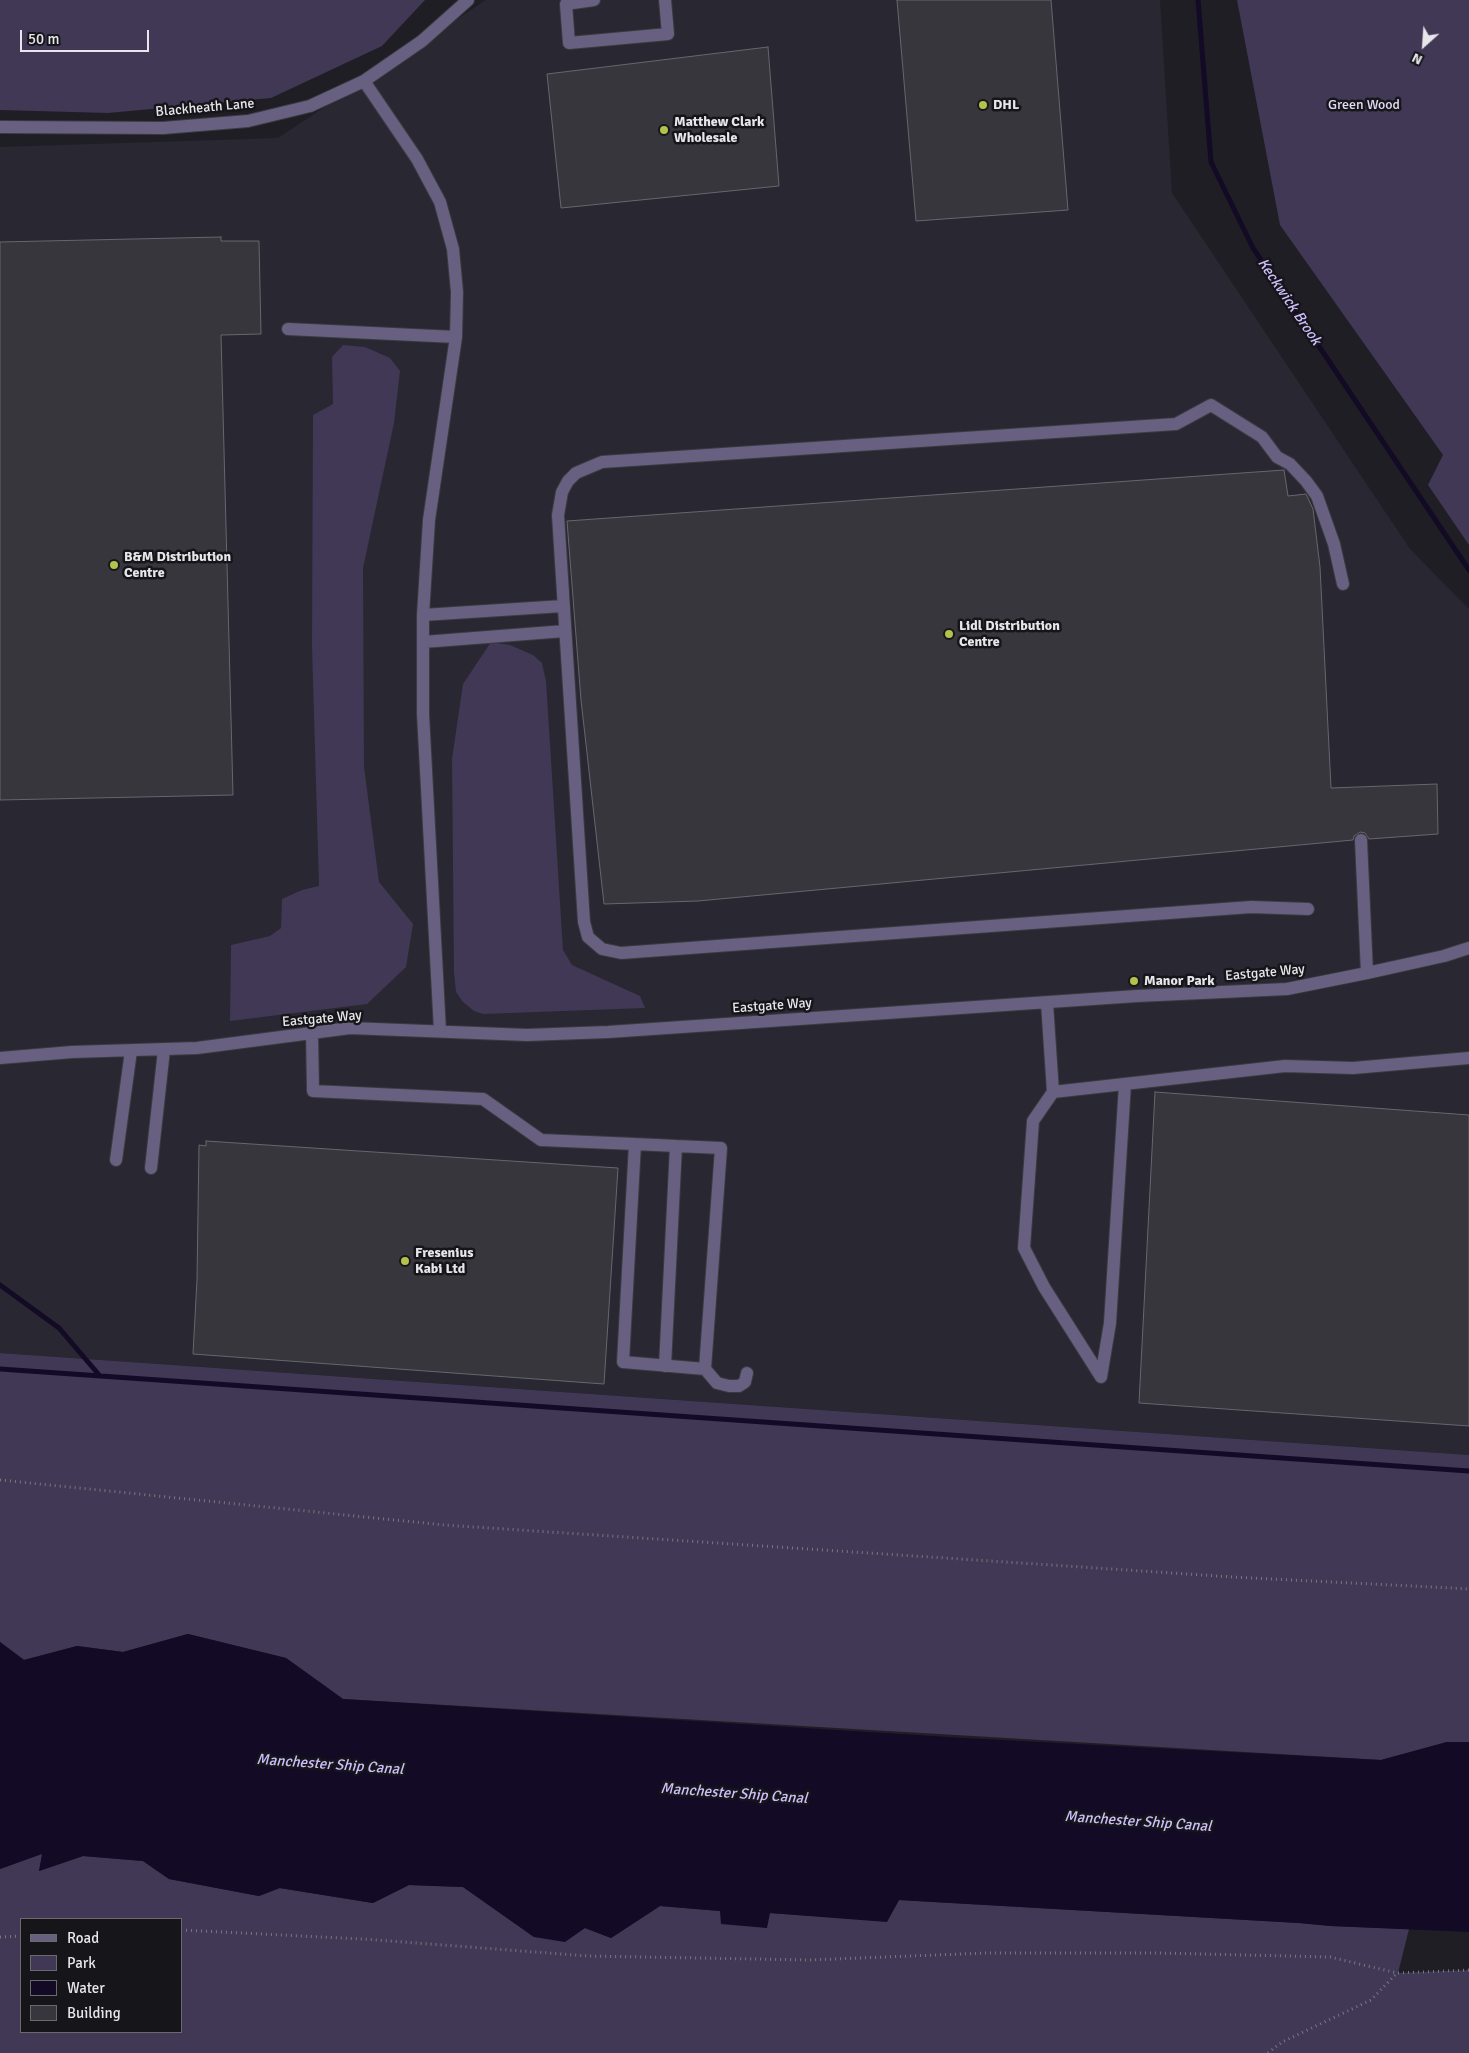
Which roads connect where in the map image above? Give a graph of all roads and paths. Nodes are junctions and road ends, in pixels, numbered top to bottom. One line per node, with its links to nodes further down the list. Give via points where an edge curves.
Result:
1 (468, 0): 4 (street, Blackheath Lane, via 422,41)
2 (594, 0): 3 (street, via 566,4 569,42 668,34)
3 (665, 0)
4 (364, 81): 5 (street, Blackheath Lane, via 310,106 248,121 163,128); 7 (street, via 417,159 440,202 453,249 457,292)
5 (0, 127)
6 (288, 329): 7 (street)
7 (456, 337): 10 (street, via 429,520)
8 (1343, 584): 9 (street, via 1323,511 1306,481 1290,464 1277,457 1262,437 1211,405 1176,424 602,462 576,472 568,480 561,497 558,530)
9 (563, 606): 10 (street); 11 (street)
10 (423, 615): 12 (street)
11 (565, 632): 12 (street); 14 (street, via 584,922 588,937 611,952 1251,907)
12 (423, 642): 18 (street, via 423,714)
13 (1361, 840): 16 (street)
14 (1308, 909)
15 (1469, 948): 16 (street, Eastgate Way)
16 (1367, 973): 17 (street, Eastgate Way, via 1288,989)
17 (1047, 1003): 18 (street, Eastgate Way, via 608,1032 527,1035); 25 (street)
18 (440, 1031): 19 (street, Eastgate Way, via 350,1028)
19 (312, 1033): 20 (street, Eastgate Way); 26 (street, via 313,1091 483,1099 541,1140)
20 (164, 1050): 21 (street, Eastgate Way); 29 (street)
21 (131, 1051): 22 (street, Eastgate Way); 28 (street)
22 (0, 1058)
23 (1469, 1058): 24 (street, via 1353,1068 1285,1066)
24 (1125, 1084): 25 (street); 25 (street, via 1110,1323 1100,1377 1044,1287 1024,1248 1033,1122)
25 (1053, 1092)
26 (635, 1144): 27 (street); 30 (street, via 623,1362)
27 (676, 1146): 30 (street); 31 (street, via 721,1148)
28 (116, 1160)
29 (151, 1168)
30 (666, 1366): 31 (street)
31 (706, 1369): 32 (street, via 717,1383 729,1386 745,1382)
32 (747, 1373)
33 (0, 1480): 34 (path, via 454,1526 1233,1577)
34 (1469, 1589)
35 (182, 1930): 39 (path, via 607,1956 810,1960 986,1953 1159,1953 1330,1957)
36 (0, 1936): 37 (path)
37 (20, 1936)
38 (1469, 1970): 39 (path)
39 (1397, 1973): 40 (path, via 1371,2000 1282,2042)
40 (1268, 2053)

